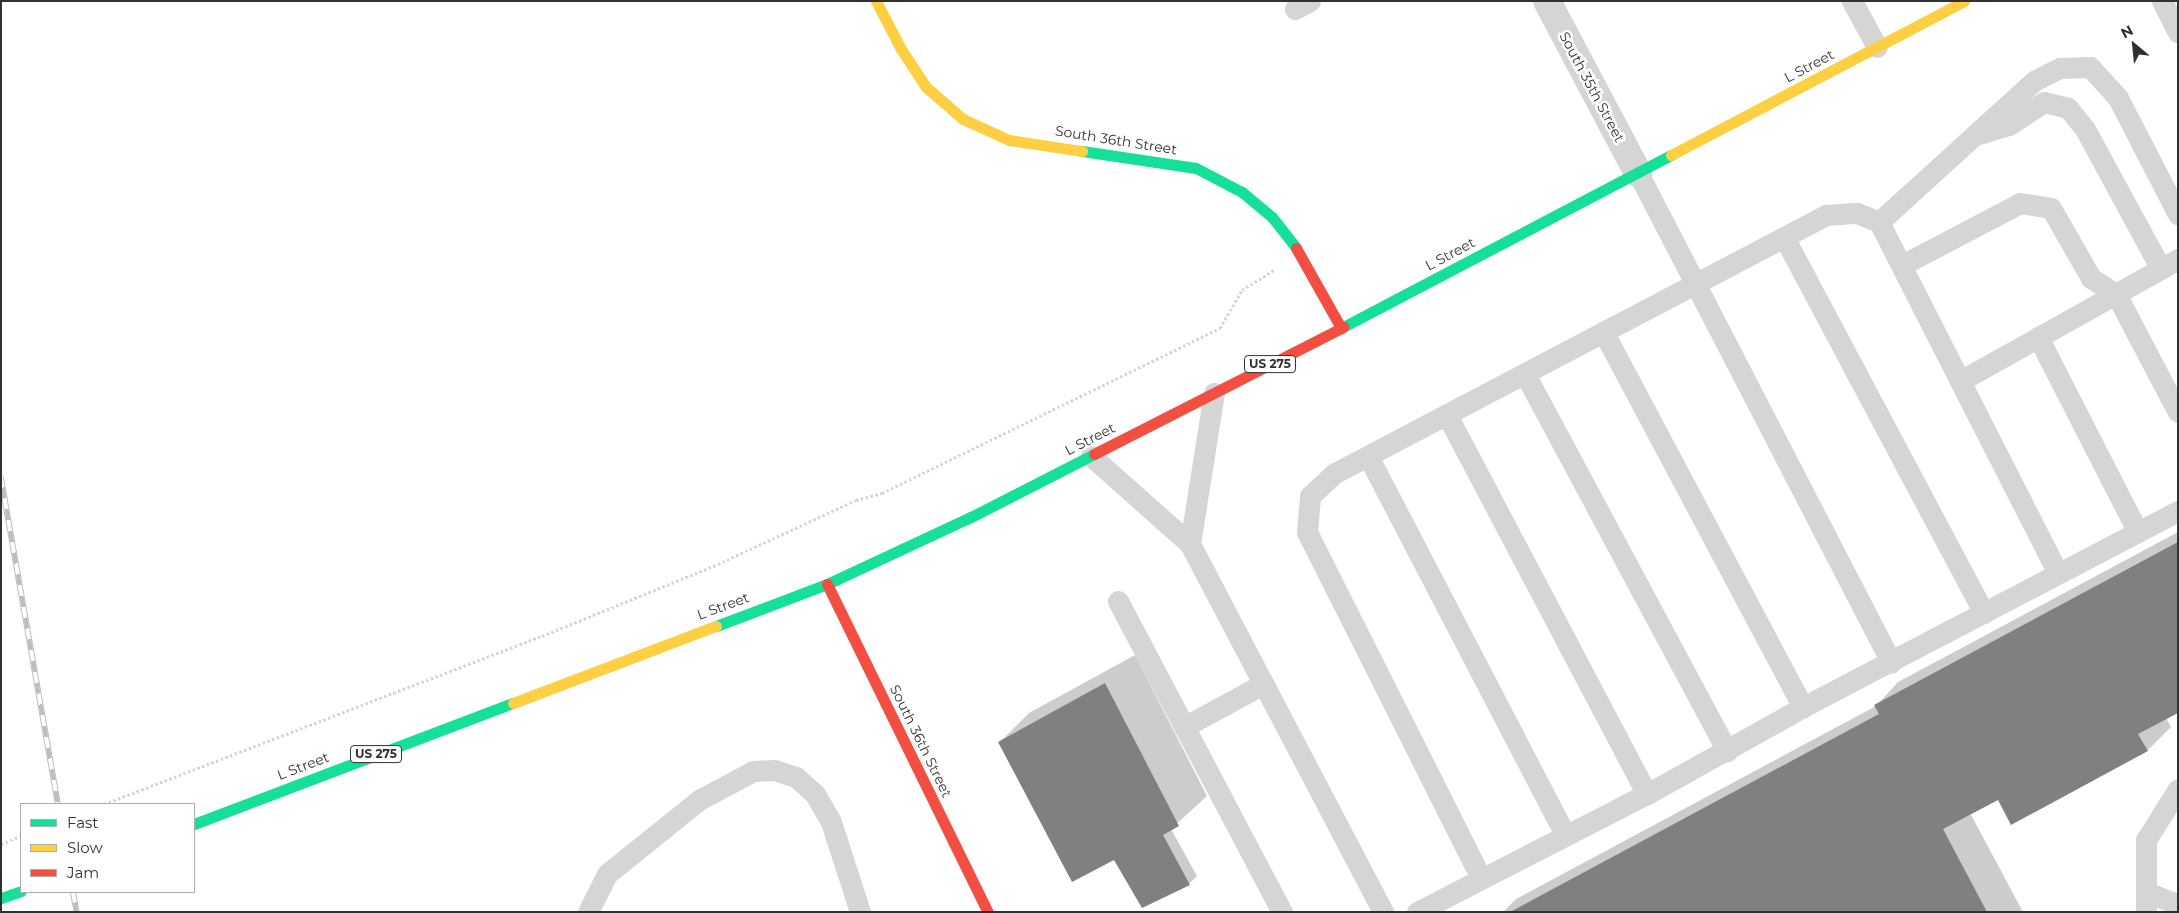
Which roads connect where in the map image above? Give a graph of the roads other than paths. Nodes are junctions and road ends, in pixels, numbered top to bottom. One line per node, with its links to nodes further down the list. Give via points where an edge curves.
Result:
1 (876, 1): 17 (main road, South 36th Street, via 901,49 926,87 963,119 1009,140 1196,168 1242,192 1272,217 1301,254)
2 (1547, 1): 9 (street, South 35th Street)
3 (1852, 1): 7 (lane)
4 (1964, 1): 7 (main road, L Street / US 275)
5 (2162, 1): 6 (lane)
6 (2178, 32)
7 (1877, 47): 9 (main road, L Street / US 275)
8 (1972, 137): 10 (lane, via 2034,81 2060,68 2090,67 2118,98); 11 (lane); 13 (lane, via 2009,125 2044,102 2068,108 2085,129)
9 (1638, 173): 15 (lane); 17 (main road, L Street / US 275)
10 (2178, 214)
11 (1879, 222): 12 (lane, via 1857,213 1841,212 1826,215); 14 (lane)
12 (1784, 237): 15 (lane); 33 (lane)
13 (2169, 264): 16 (lane)
14 (1902, 265): 16 (lane, via 2020,203 2051,208 2090,278); 21 (lane)
15 (1696, 285): 18 (lane); 34 (lane)
16 (2116, 294): 19 (lane); 23 (lane)
17 (1341, 328): 22 (main road, L Street / US 275)
18 (1604, 333): 20 (lane); 36 (lane)
19 (2038, 337): 21 (lane); 28 (lane)
20 (1525, 374): 24 (lane); 38 (lane)
21 (1960, 381): 30 (lane)
22 (1214, 393): 25 (main road, L Street / US 275); 29 (lane)
23 (2178, 412)
24 (1446, 415): 26 (lane); 40 (lane)
25 (1091, 456): 29 (lane); 31 (main road, L Street / US 275, via 971,518)
26 (1368, 456): 42 (lane); 43 (lane, via 1335,473 1310,496 1307,532)
27 (2178, 511): 28 (lane)
28 (2138, 532): 30 (lane)
29 (1190, 544): 35 (lane)
30 (2058, 574): 33 (lane)
31 (827, 584): 41 (main road, L Street / US 275); 50 (main road, South 36th Street)
32 (1118, 601): 37 (lane)
33 (1984, 613): 34 (lane)
34 (1891, 662): 36 (lane)
35 (1263, 684): 37 (lane); 52 (lane)
36 (1803, 707): 38 (lane)
37 (1184, 727): 51 (lane)
38 (1727, 751): 40 (lane)
39 (2178, 789): 46 (lane, via 2146,840)
40 (1647, 794): 42 (lane)
41 (195, 824)
42 (1565, 834): 43 (lane)
43 (1481, 878): 53 (lane)
44 (20, 891): 45 (main road)
45 (1, 898)
46 (2146, 902): 47 (lane)
47 (2178, 904)
48 (588, 912): 49 (lane, via 606,874 699,800 753,772 774,770 796,777 815,794 832,822)
49 (860, 912)
50 (988, 912)
51 (1282, 912)
52 (1383, 912)
53 (1417, 912)

